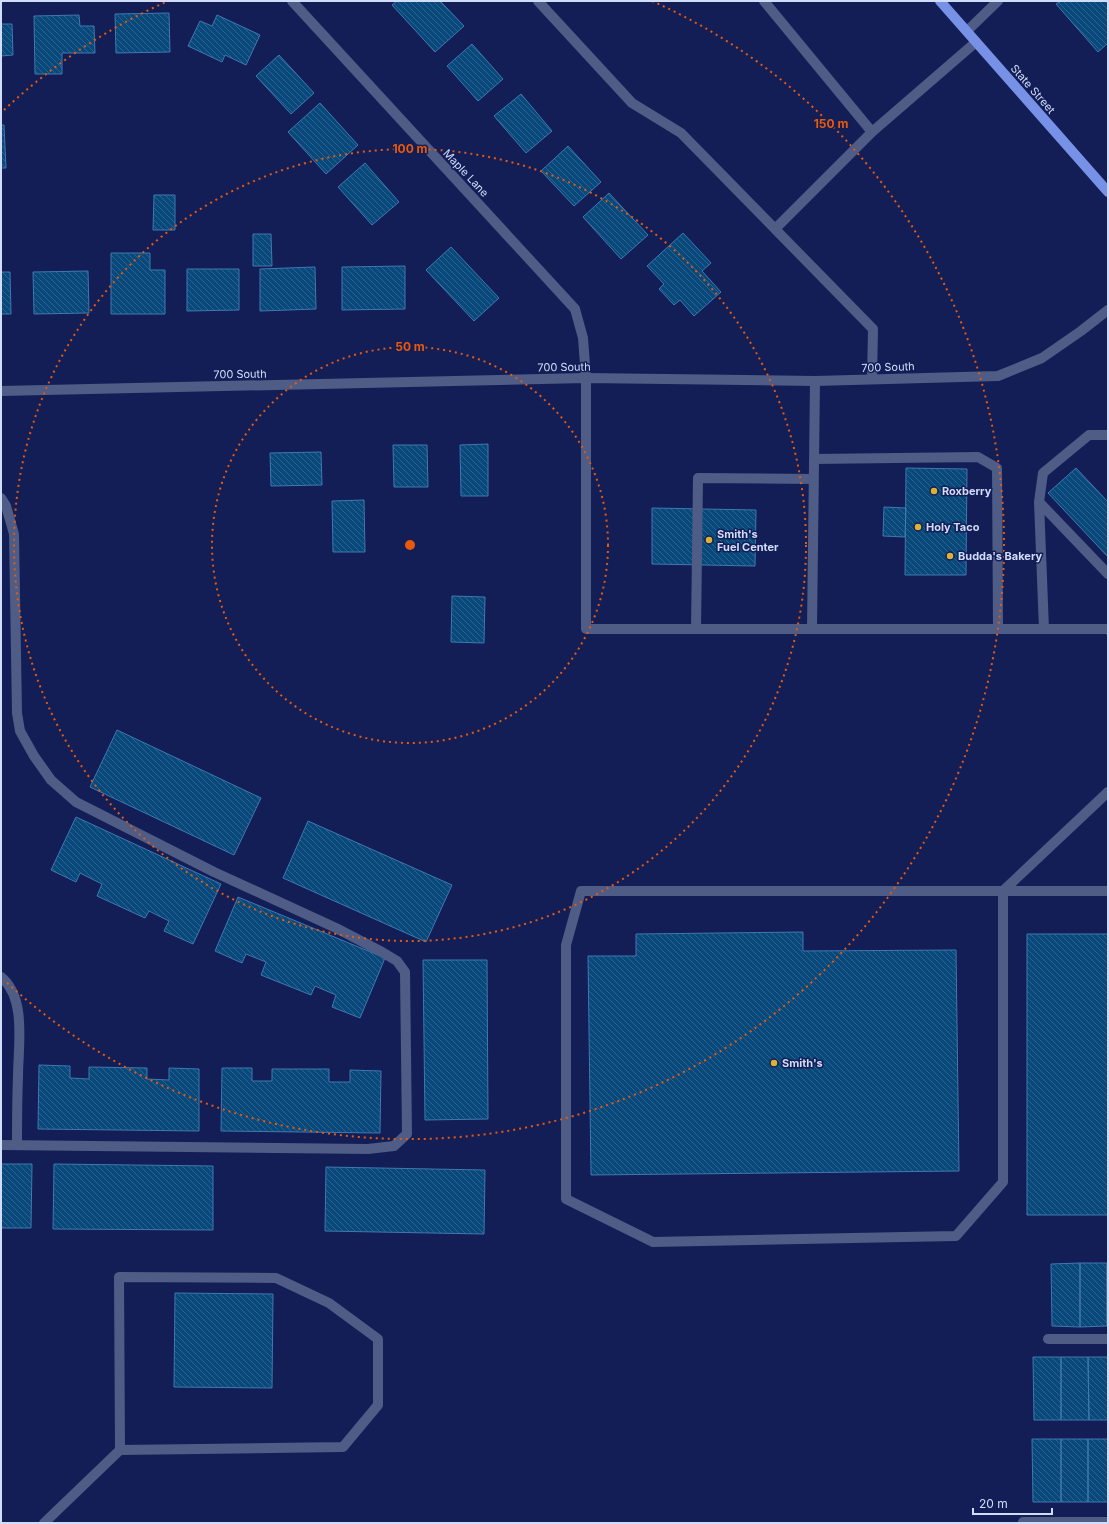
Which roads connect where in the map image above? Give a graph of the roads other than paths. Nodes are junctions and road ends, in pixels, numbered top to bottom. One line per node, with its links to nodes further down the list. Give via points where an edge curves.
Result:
1 (292, 1): 12 (street, Maple Lane, via 575,309 583,338)
2 (538, 1): 10 (street, via 632,104 681,133)
3 (764, 1): 8 (street)
4 (940, 1): 6 (main road, State Street)
5 (998, 1): 6 (street)
6 (967, 31): 7 (main road, State Street)
7 (976, 42): 8 (street); 9 (main road, State Street)
8 (872, 132): 10 (street)
9 (1108, 192)
10 (775, 229): 13 (street, via 873,329)
11 (1108, 310): 13 (street, 700 South, via 1042,358 998,376)
12 (586, 378): 14 (street, 700 South); 15 (street, 700 South); 22 (street, Maple Lane, via 586,629)
13 (872, 380): 14 (street, 700 South)
14 (815, 381): 17 (street)
15 (1, 391)
16 (1108, 435): 20 (street, via 1090,435 1043,473)
17 (814, 459): 18 (street); 24 (street, via 978,457 996,468)
18 (813, 479): 22 (street, via 698,478); 23 (street)
19 (1, 498): 32 (street, via 14,534 16,687 20,731 52,780 76,802 214,872 336,928 382,952 397,962 405,972 407,1134 394,1146 368,1150)
20 (1039, 502): 21 (street); 25 (street)
21 (1108, 574)
22 (696, 629): 23 (street)
23 (812, 629): 24 (street)
24 (998, 629): 25 (street)
25 (1044, 629): 26 (street)
26 (1108, 630)
27 (1108, 792): 28 (street)
28 (1003, 891): 28 (street, via 1003,1182 956,1236 653,1242 566,1199 566,945 581,891); 29 (street)
29 (1108, 891)
30 (1, 977): 32 (street, via 15,998 20,1027)
31 (1, 1145): 32 (street)
32 (17, 1145)
33 (1048, 1339): 34 (street)
34 (1108, 1339)
35 (120, 1450): 35 (street, via 343,1447 378,1405 378,1339 329,1303 276,1278 120,1277); 38 (street)
36 (1024, 1522): 37 (street)
37 (1108, 1522)
38 (44, 1523)

